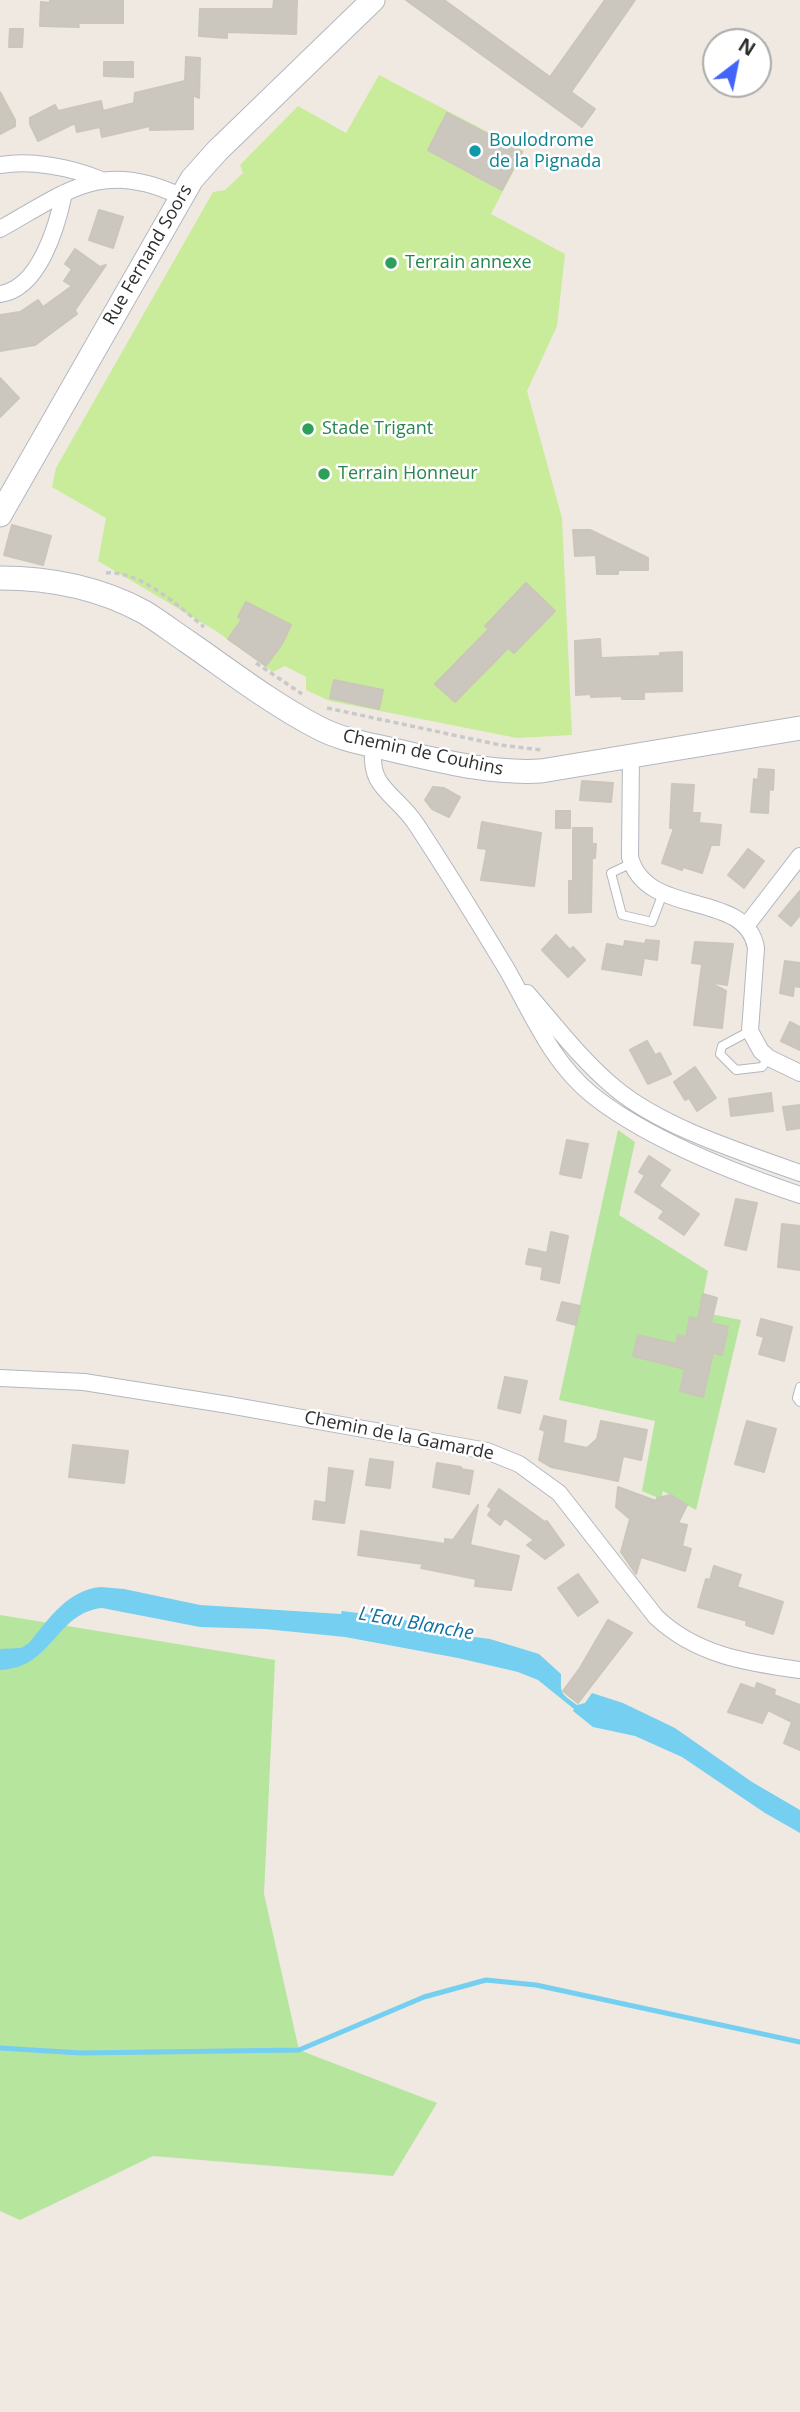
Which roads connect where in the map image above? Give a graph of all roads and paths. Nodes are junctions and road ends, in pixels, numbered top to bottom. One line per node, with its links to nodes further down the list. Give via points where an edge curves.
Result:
1 (373, 0): 5 (street, Rue Fernand Soors, via 217,151)
2 (0, 165): 3 (street, via 44,166)
3 (99, 179): 4 (street); 5 (street, via 142,181)
4 (64, 193): 6 (street); 7 (street, via 60,214 34,273 15,290)
5 (180, 196): 8 (street, Rue Fernand Soors)
6 (0, 229)
7 (0, 294)
8 (0, 515)
9 (0, 578): 10 (street, Chemin de Couhins)
10 (82, 588): 11 (path, via 86,580 99,574 117,572 171,600); 16 (street, Chemin de Couhins, via 147,614 319,728)
11 (206, 629)
12 (248, 658): 13 (path)
13 (312, 701)
14 (323, 708): 17 (path, via 500,745)
15 (800, 728): 18 (street, Chemin de Couhins)
16 (374, 745): 18 (street, Chemin de Couhins, via 475,768 519,772); 23 (street, via 376,779 415,822)
17 (552, 751)
18 (631, 755): 20 (street)
19 (800, 856): 22 (street)
20 (632, 863): 21 (street, via 642,881); 21 (lane, via 611,873 622,915 652,922)
21 (663, 893): 22 (street, via 733,917)
22 (746, 926): 24 (street, via 756,948)
23 (507, 970): 27 (street, via 616,1089 685,1129); 28 (street, via 552,1053 616,1114 691,1151)
24 (750, 1031): 25 (street); 25 (lane, via 722,1046 720,1054 736,1070 762,1067)
25 (769, 1058): 26 (street)
26 (800, 1073)
27 (800, 1173)
28 (800, 1195)
29 (0, 1378): 32 (street, Chemin de la Gamarde, via 84,1382 440,1442 503,1457 559,1493 673,1633 715,1653)
30 (800, 1387): 31 (lane)
31 (800, 1402)
32 (800, 1670)

